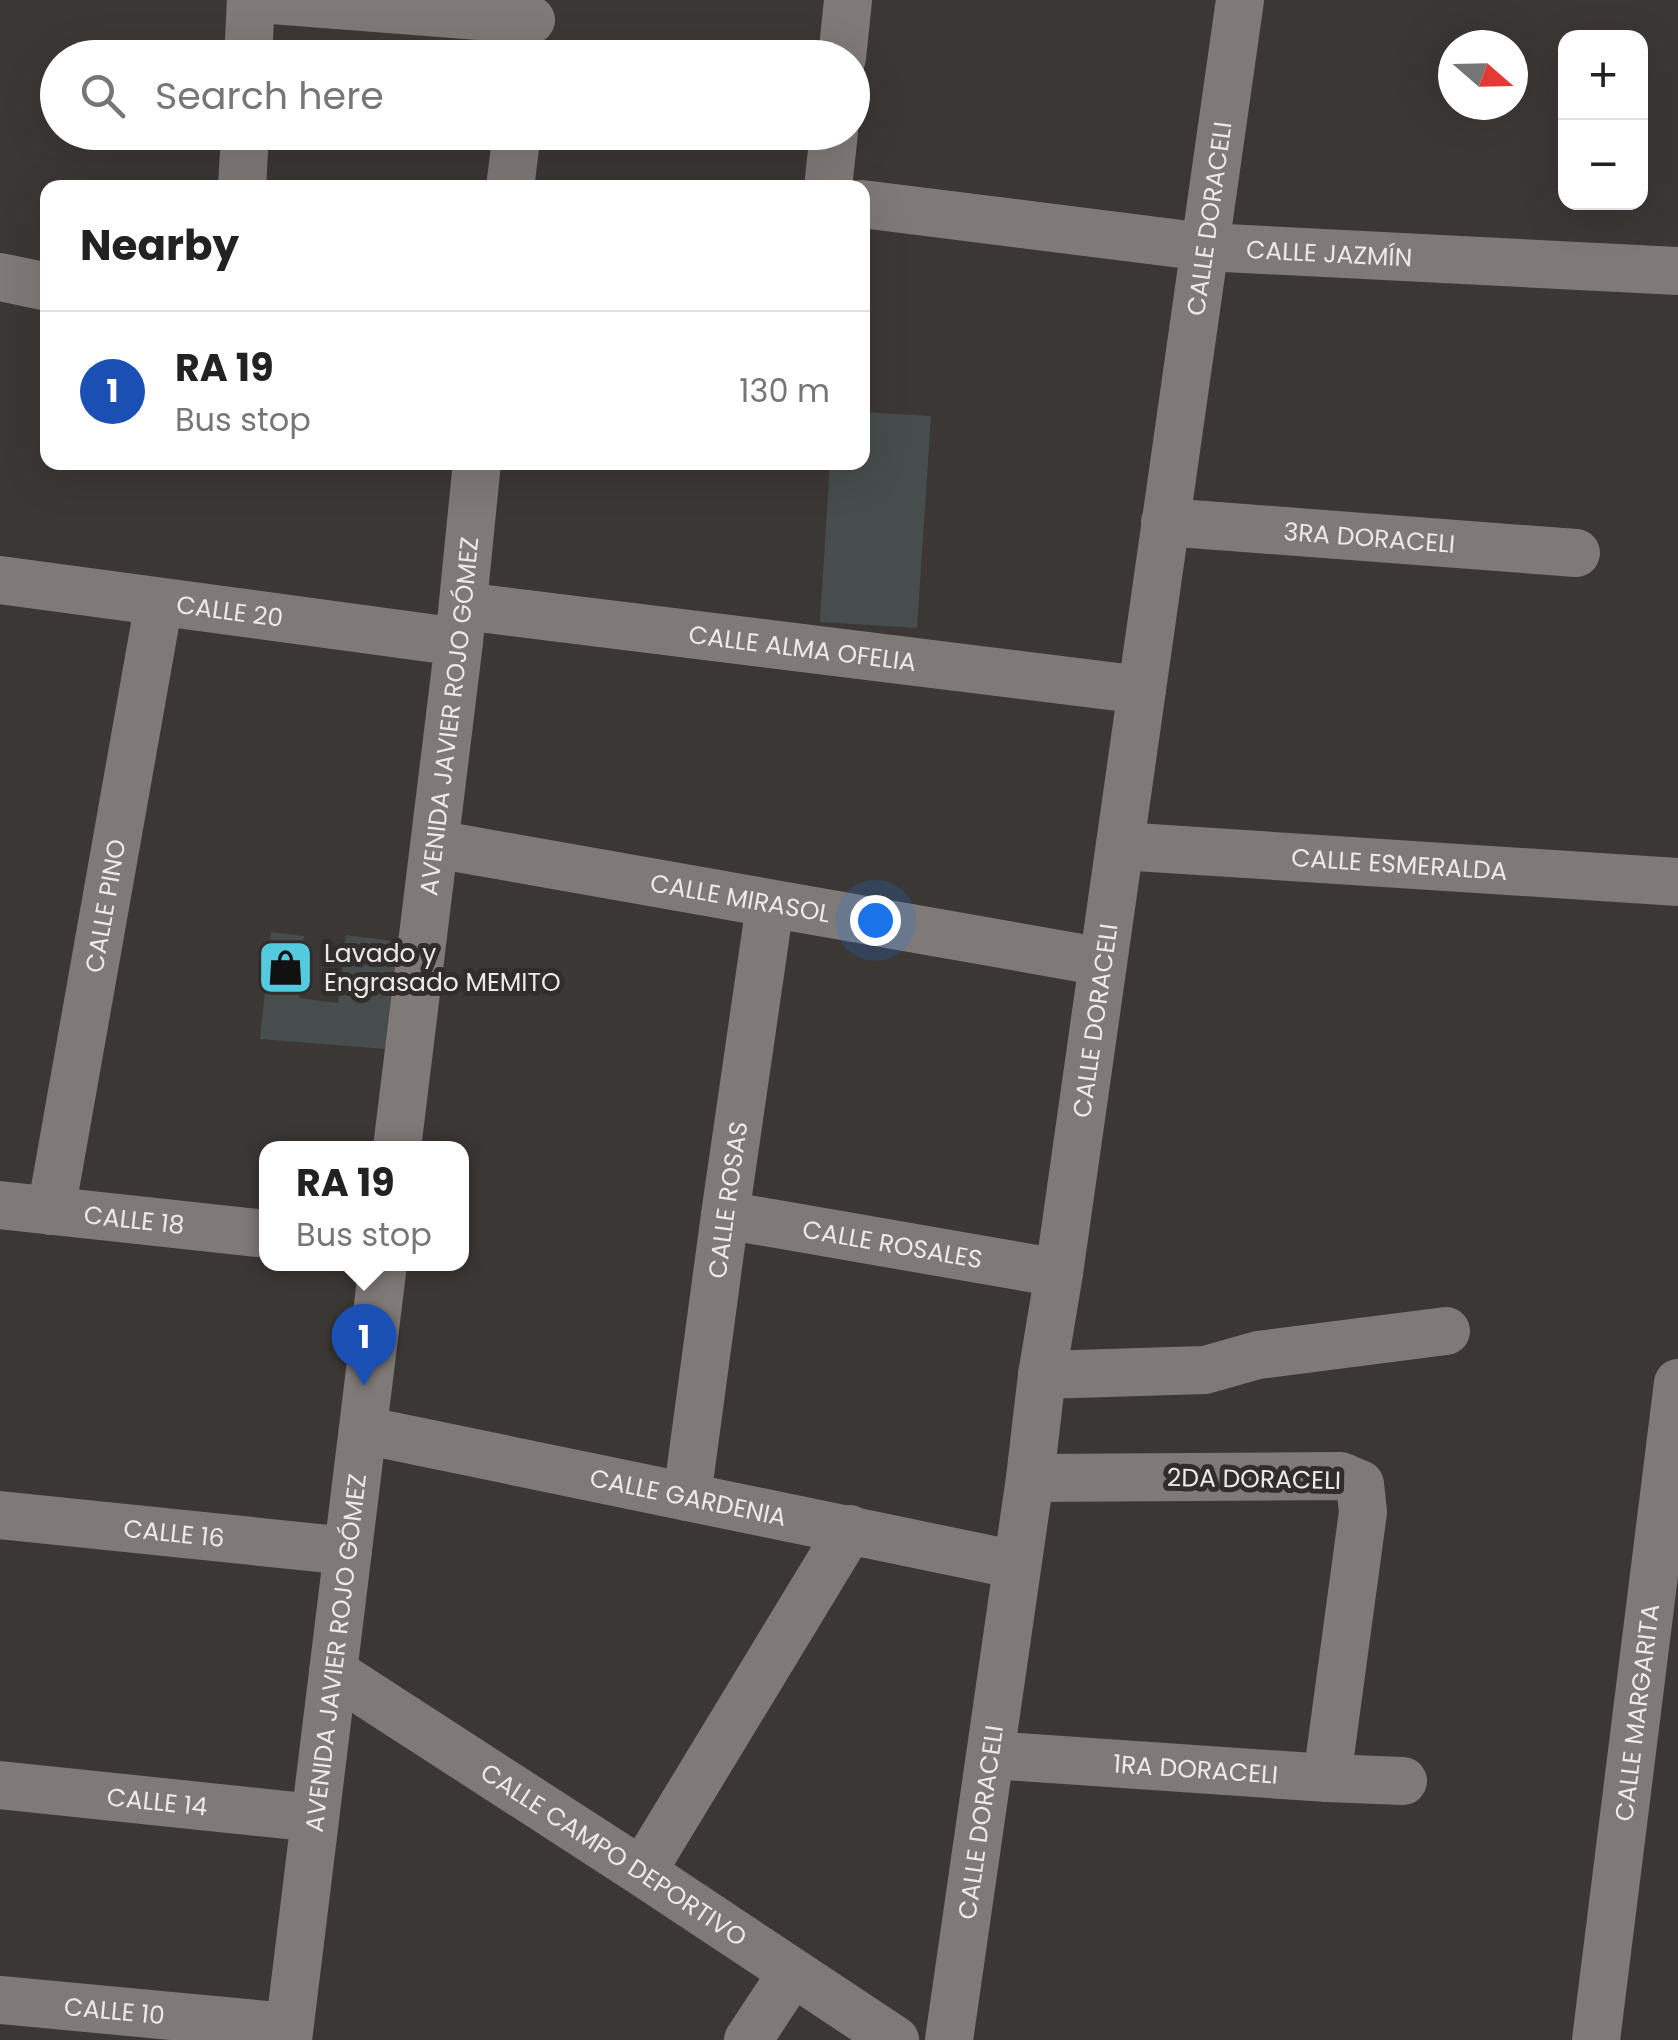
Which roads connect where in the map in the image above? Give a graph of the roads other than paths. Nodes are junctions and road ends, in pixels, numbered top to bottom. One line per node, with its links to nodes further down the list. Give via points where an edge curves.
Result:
1 (251, 0): 6 (street)
2 (272, 0): 5 (street)
3 (848, 0): 7 (street)
4 (1240, 0): 15 (street, CALLE DORACELI)
5 (530, 26)
6 (249, 40)
7 (844, 40)
8 (244, 150): 11 (street)
9 (514, 150): 12 (street)
10 (832, 150): 13 (street)
11 (242, 180)
12 (511, 180)
13 (829, 180)
14 (870, 205): 15 (street, CALLE JAZMÍN)
15 (1205, 246): 16 (street, CALLE JAZMÍN); 20 (street, CALLE DORACELI)
16 (1678, 271)
17 (0, 277): 18 (street)
18 (40, 284)
19 (476, 470): 24 (street, AVENIDA JAVIER ROJO GÓMEZ)
20 (1165, 522): 21 (street, 3RA DORACELI); 25 (street, CALLE DORACELI)
21 (1576, 552)
22 (0, 580): 23 (street, CALLE 20)
23 (160, 602): 24 (street, CALLE 20); 33 (street, CALLE PINO)
24 (461, 624): 25 (street, CALLE ALMA OFELIA); 26 (street, AVENIDA JAVIER ROJO GÓMEZ)
25 (1142, 690): 27 (street, CALLE DORACELI)
26 (434, 844): 29 (street, CALLE MIRASOL); 31 (street, AVENIDA JAVIER ROJO GÓMEZ)
27 (1120, 846): 28 (street, CALLE ESMERALDA); 30 (street, CALLE DORACELI)
28 (1678, 882)
29 (770, 905): 30 (street, CALLE MIRASOL); 34 (street, CALLE ROSAS)
30 (1103, 962): 37 (street, CALLE DORACELI)
31 (399, 1141)
32 (0, 1205): 33 (street, CALLE 18)
33 (52, 1211): 35 (street, CALLE 18)
34 (725, 1214): 37 (street, CALLE ROSALES); 44 (street, CALLE ROSAS)
35 (259, 1233)
36 (382, 1271): 41 (street, AVENIDA JAVIER ROJO GÓMEZ)
37 (1059, 1273): 39 (street, CALLE DORACELI)
38 (1446, 1332): 39 (street, via 1258,1355 1206,1370)
39 (1042, 1375): 42 (street, CALLE DORACELI)
40 (1678, 1382): 43 (street, CALLE MARGARITA)
41 (362, 1430): 44 (street, CALLE GARDENIA); 47 (street, AVENIDA JAVIER ROJO GÓMEZ)
42 (1030, 1478): 48 (street, CALLE DORACELI); 51 (street, 2DA DORACELI, via 1341,1476 1360,1484 1362,1512)
43 (1672, 1481): 62 (street, CALLE MARGARITA)
44 (687, 1497): 46 (street, CALLE GARDENIA)
45 (0, 1515): 47 (street, CALLE 16)
46 (850, 1529): 48 (street, CALLE GARDENIA); 55 (street)
47 (348, 1551): 49 (street, AVENIDA JAVIER ROJO GÓMEZ)
48 (1017, 1564): 50 (street, CALLE DORACELI)
49 (333, 1672): 54 (street, AVENIDA JAVIER ROJO GÓMEZ); 55 (street, CALLE CAMPO DEPORTIVO)
50 (991, 1756): 51 (street, 1RA DORACELI); 61 (street, CALLE DORACELI)
51 (1327, 1778): 52 (street, 1RA DORACELI)
52 (1402, 1781)
53 (0, 1785): 54 (street, CALLE 14)
54 (315, 1818): 58 (street, AVENIDA JAVIER ROJO GÓMEZ)
55 (642, 1872): 56 (street, CALLE CAMPO DEPORTIVO)
56 (792, 1974): 59 (street); 60 (street, CALLE CAMPO DEPORTIVO)
57 (0, 2000): 58 (street, CALLE 10)
58 (288, 2034)
59 (748, 2040)
60 (895, 2040)
61 (950, 2040)
62 (1596, 2040)

